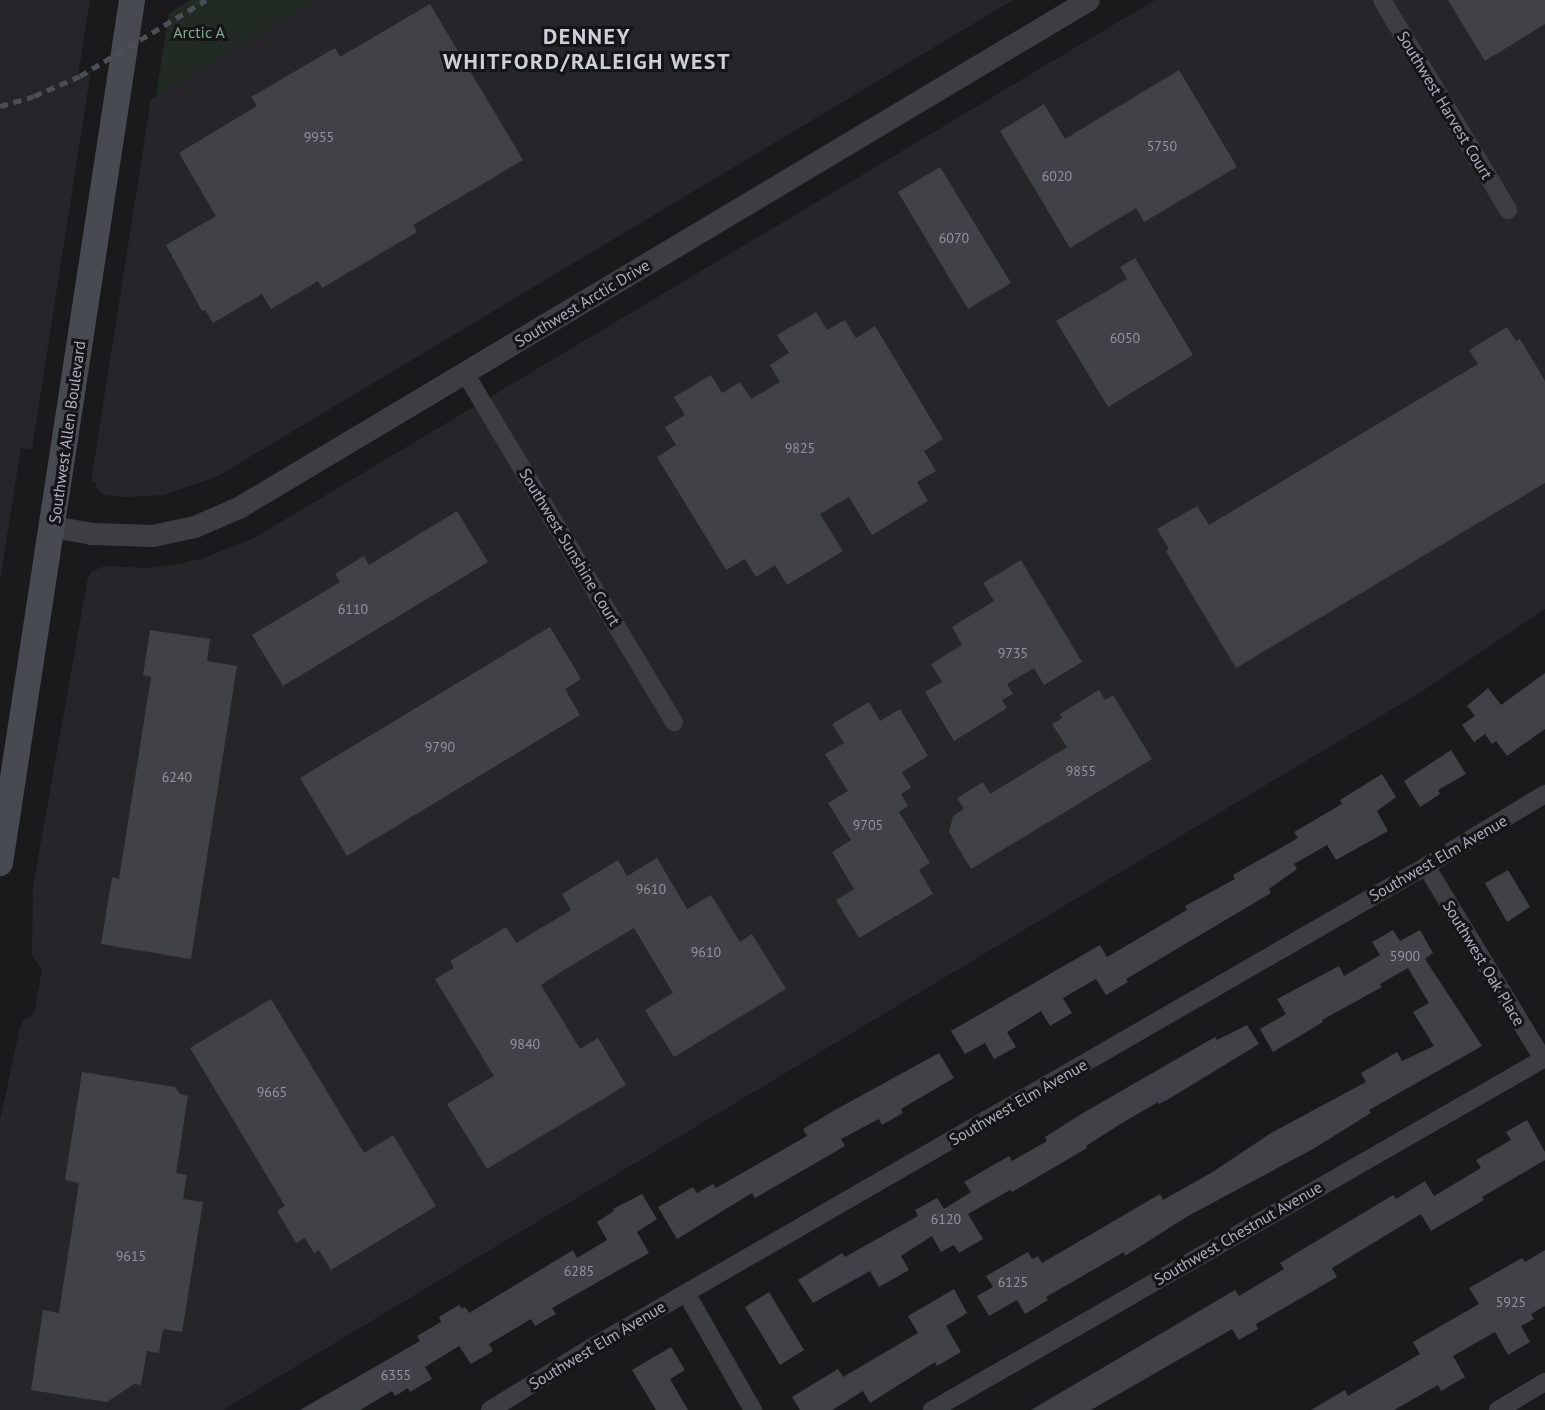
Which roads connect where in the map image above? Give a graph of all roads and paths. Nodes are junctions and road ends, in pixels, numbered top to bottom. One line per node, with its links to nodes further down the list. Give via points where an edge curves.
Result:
1 (132, 0): 6 (main road, Southwest Allen Boulevard)
2 (1089, 0): 5 (street, Southwest Arctic Drive)
3 (1382, 0): 4 (street, Southwest Harvest Court)
4 (1508, 210)
5 (465, 373): 6 (street, Southwest Arctic Drive, via 211,522 153,536 91,534); 7 (street, Southwest Sunshine Court)
6 (53, 527): 9 (main road, Southwest Allen Boulevard)
7 (674, 722)
8 (1545, 794): 10 (street, Southwest Elm Avenue)
9 (0, 863)
10 (1426, 866): 11 (street, Southwest Oak Place); 12 (street, Southwest Elm Avenue)
11 (1544, 1058): 16 (street, Southwest Chestnut Avenue)
12 (686, 1293): 14 (street, Southwest Elm Avenue); 15 (street)
13 (1545, 1382): 17 (street)
14 (502, 1407)
15 (753, 1410)
16 (932, 1410)
17 (1498, 1410)

